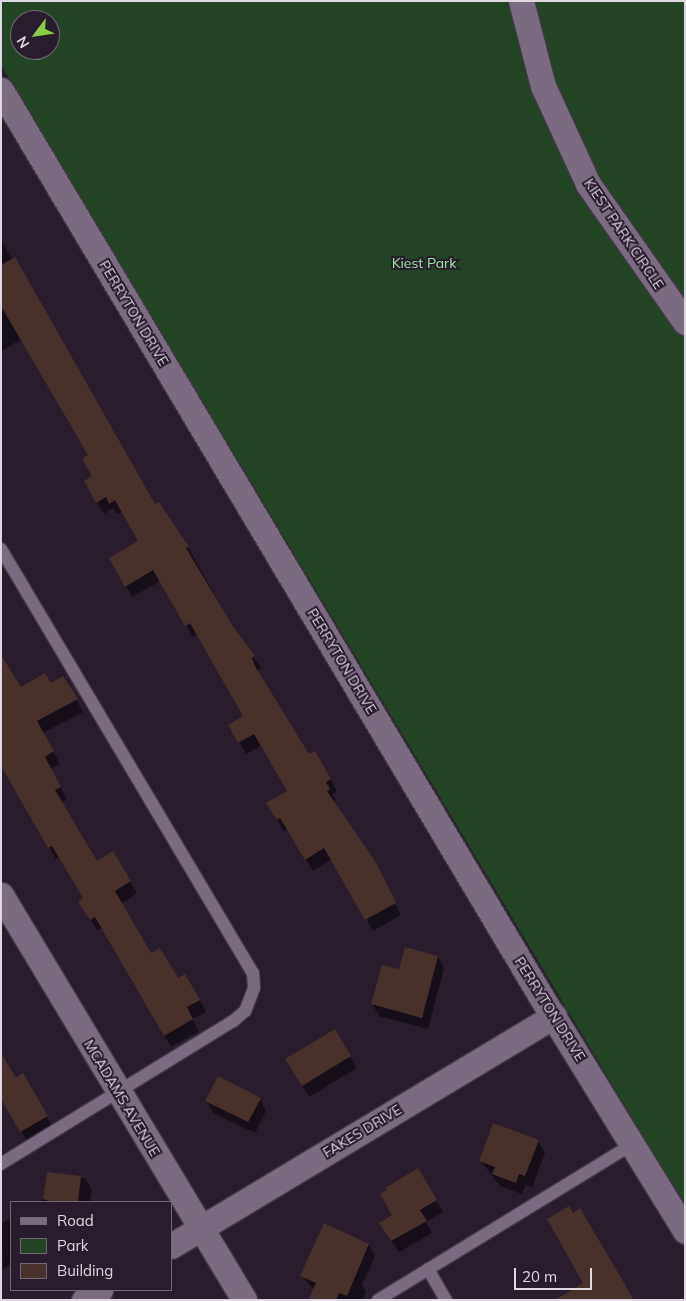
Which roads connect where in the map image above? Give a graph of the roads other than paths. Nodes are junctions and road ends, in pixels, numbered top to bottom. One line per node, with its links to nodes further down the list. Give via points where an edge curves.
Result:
1 (521, 1): 3 (street, KIEST PARK CIRCLE, via 543,86 588,184)
2 (1, 90): 6 (street, PERRYTON DRIVE)
3 (685, 322)
4 (1, 549): 7 (lane, via 253,973 254,988 245,1011)
5 (1, 895): 7 (street, MCADAMS AVENUE)
6 (554, 1016): 8 (street, PERRYTON DRIVE); 10 (street, FAKES DRIVE)
7 (119, 1092): 9 (lane); 10 (street, MCADAMS AVENUE)
8 (633, 1144): 11 (street, PERRYTON DRIVE); 13 (lane)
9 (1, 1164)
10 (200, 1228): 12 (street, FAKES DRIVE); 16 (street, MCADAMS AVENUE)
11 (685, 1231)
12 (172, 1245)
13 (428, 1269): 17 (lane); 18 (lane)
14 (98, 1291): 15 (street)
15 (84, 1300)
16 (244, 1300)
17 (378, 1300)
18 (446, 1300)

